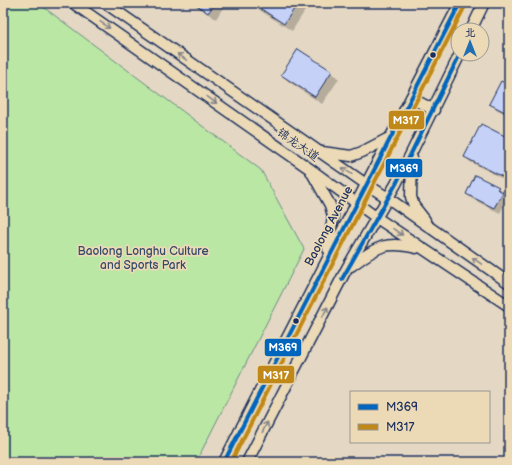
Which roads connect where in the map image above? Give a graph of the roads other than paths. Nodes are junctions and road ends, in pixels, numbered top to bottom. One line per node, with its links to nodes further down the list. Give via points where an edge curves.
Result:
1 (73, 3): 12 (main road, 锦龙大道, one-way to 12)
2 (104, 3): 11 (main road, 锦龙大道, one-way to 2)
3 (460, 3): 7 (main road, Baolong Avenue)
4 (484, 3): 5 (main road)
5 (476, 22)
6 (456, 62): 8 (main road)
7 (411, 98): 8 (main road); 9 (main road, Baolong Avenue)
8 (434, 110): 10 (main road)
9 (391, 136): 11 (main road, via 351,156); 13 (main road, Baolong Avenue)
10 (412, 151): 14 (main road); 17 (main road, via 411,197 414,206)
11 (319, 152): 13 (main road, 锦龙大道, one-way to 11)
12 (310, 169): 15 (main road, 锦龙大道); 19 (main road, via 330,205 333,216)
13 (366, 184): 14 (main road, 锦龙大道); 15 (main road, Baolong Avenue)
14 (388, 198): 16 (main road); 17 (main road, 锦龙大道)
15 (356, 204): 16 (main road, 锦龙大道); 19 (main road, Baolong Avenue)
16 (377, 218): 18 (main road, 锦龙大道, one-way to 18); 20 (main road)
17 (432, 229): 21 (main road, 锦龙大道, one-way to 17)
18 (424, 250): 20 (main road, via 405,245 383,246); 22 (main road, 锦龙大道)
19 (327, 259): 23 (main road, Baolong Avenue)
20 (347, 268): 24 (main road, one-way to 20)
21 (509, 283)
22 (509, 306)
23 (224, 462)
24 (247, 462)

